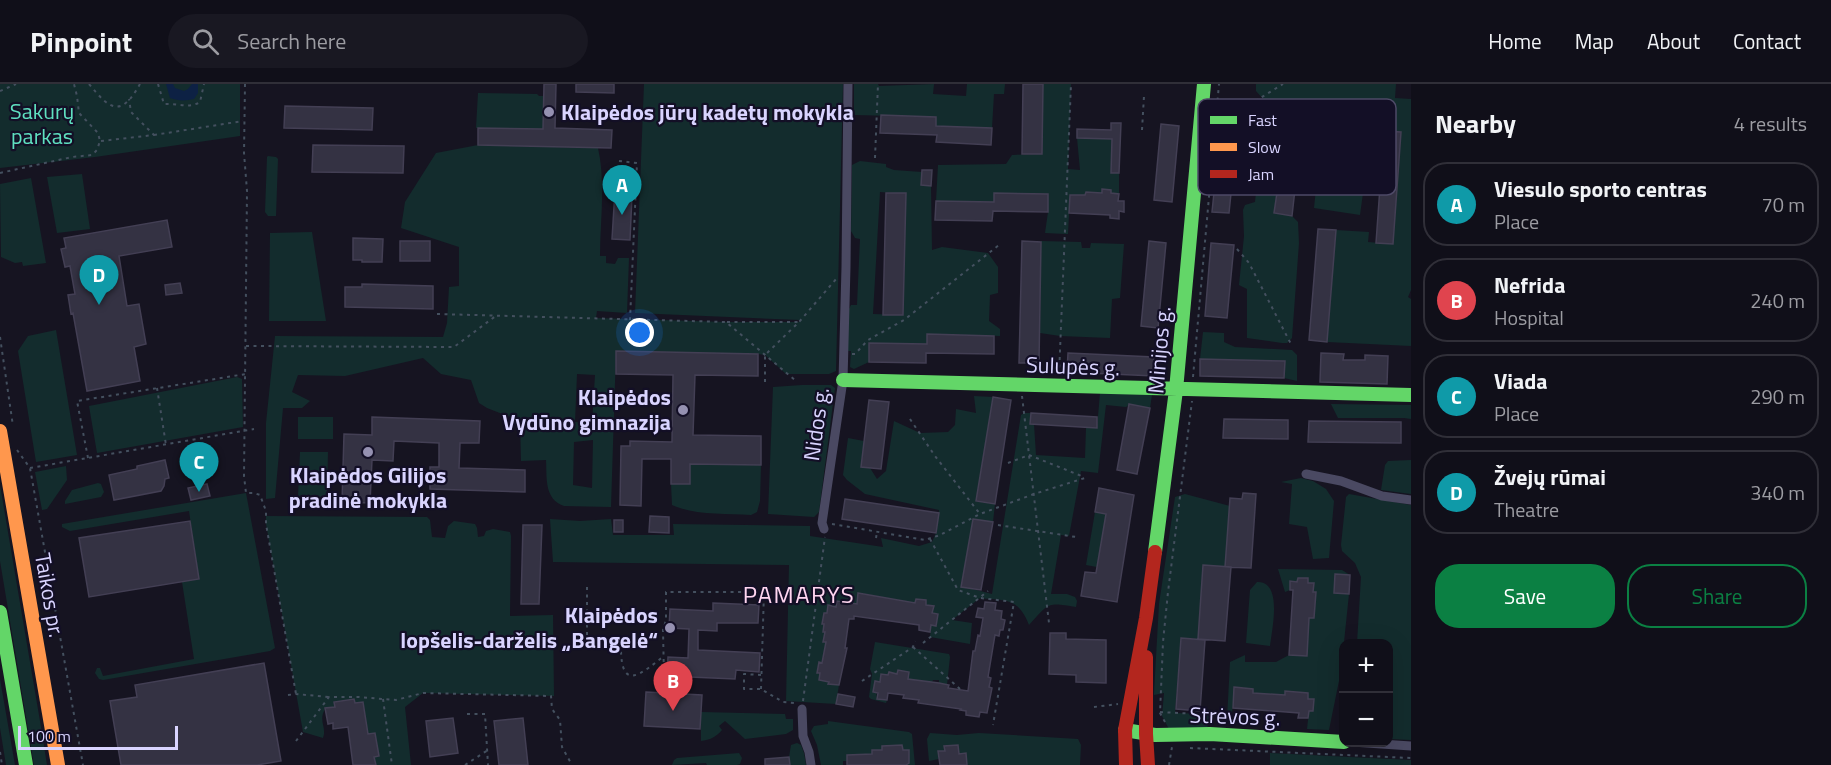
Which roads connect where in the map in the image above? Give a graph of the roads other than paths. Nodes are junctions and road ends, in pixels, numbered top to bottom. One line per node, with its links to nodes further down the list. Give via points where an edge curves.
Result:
1 (848, 84): 5 (street, Nidos g.)
2 (1204, 84): 3 (main road, Minijos g.)
3 (1203, 99)
4 (1198, 150): 6 (main road, Minijos g.)
5 (843, 380): 6 (main road, Sulupės g.); 11 (street, Nidos g.)
6 (1176, 390): 7 (main road, Sulupės g.); 13 (main road, Minijos g.)
7 (1411, 395)
8 (6, 429): 21 (main road, Taikos pr.)
9 (1306, 474): 10 (street, via 1341,481 1382,496)
10 (1411, 500)
11 (823, 526)
12 (0, 612): 20 (main road)
13 (1146, 618): 15 (main road, Minijos g.); 16 (main road, Minijos g.)
14 (802, 707): 22 (street, via 803,736)
15 (1125, 730): 16 (main road, Strėvos g.); 23 (main road, Minijos g.)
16 (1146, 734): 17 (main road, Strėvos g., via 1176,742 1210,735); 24 (main road, Minijos g.)
17 (1339, 742)
18 (1393, 745): 19 (street)
19 (1411, 746)
20 (26, 765)
21 (58, 765)
22 (811, 765)
23 (1126, 765)
24 (1148, 765)

